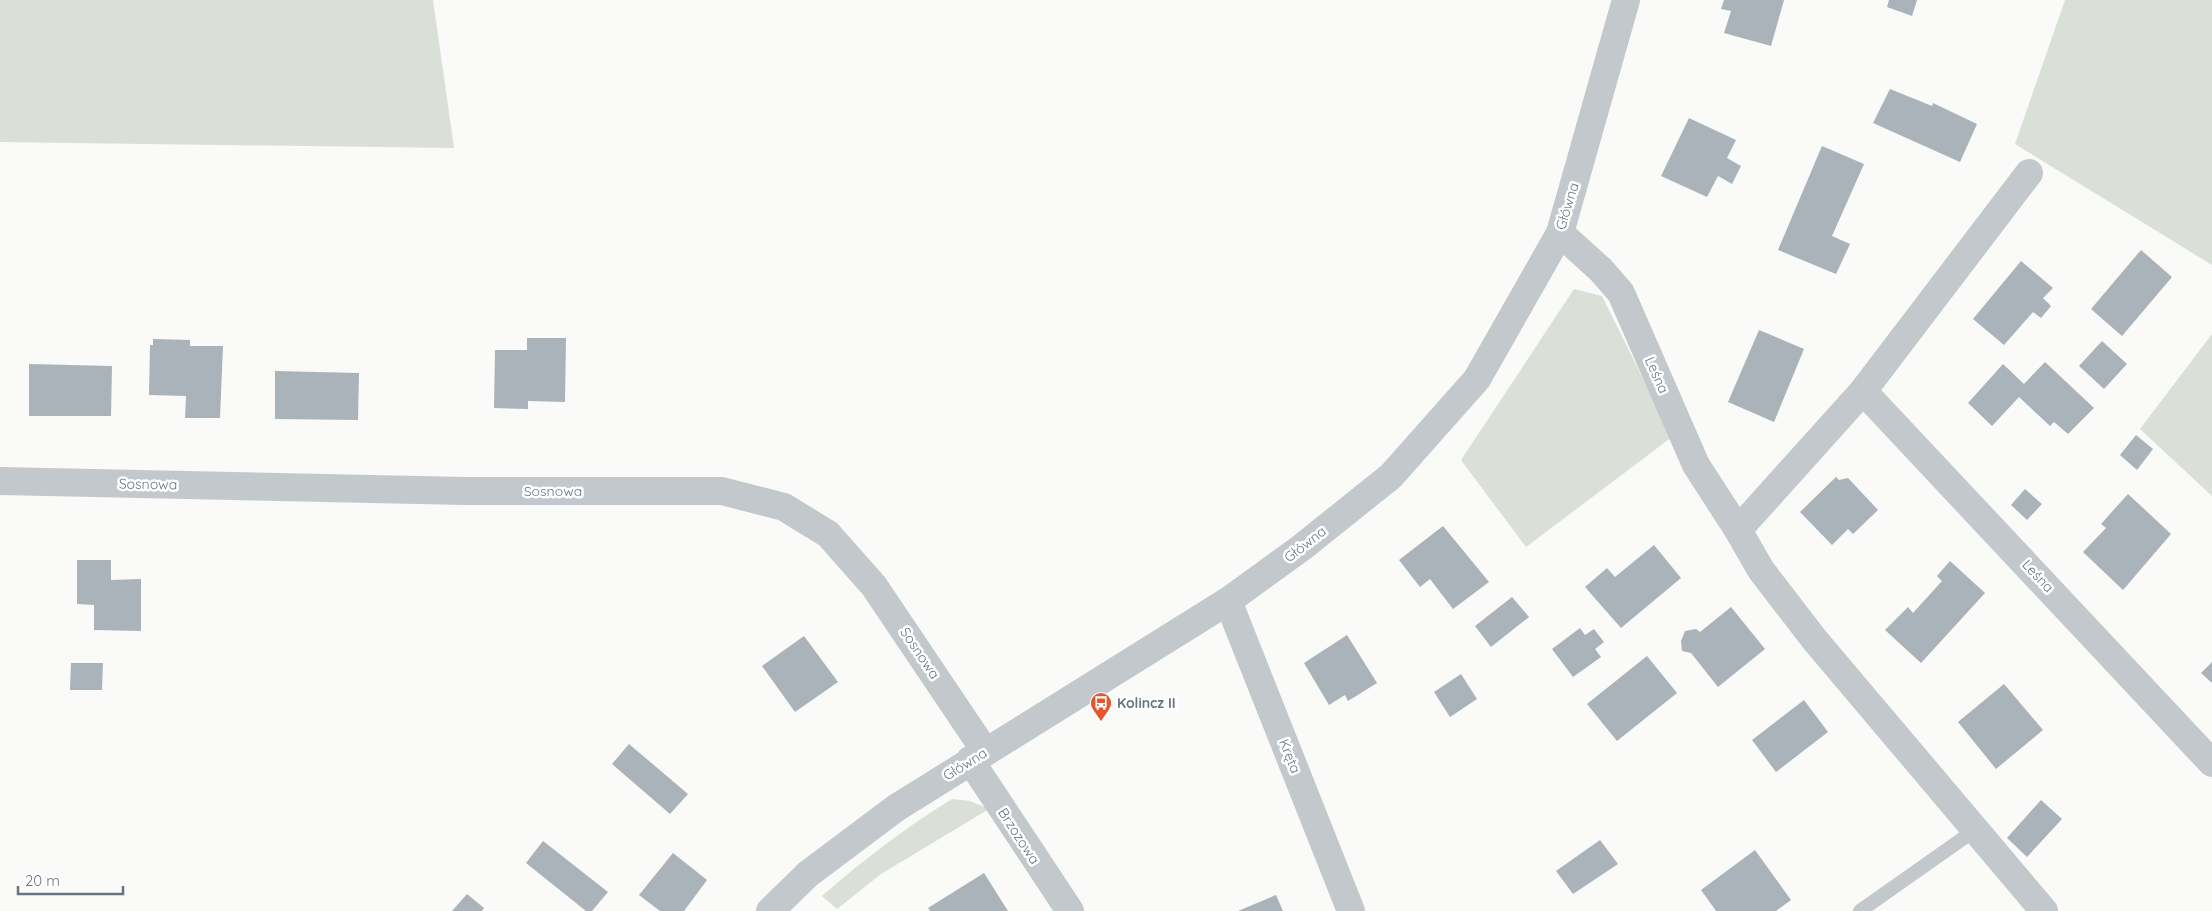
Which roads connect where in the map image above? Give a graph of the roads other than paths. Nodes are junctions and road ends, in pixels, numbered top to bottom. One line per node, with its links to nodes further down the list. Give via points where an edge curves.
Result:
1 (1626, 0): 3 (street, Główna)
2 (2029, 173): 4 (street)
3 (1560, 233): 6 (street, Leśna, via 1621,293 1696,465); 7 (street, Główna, via 1476,379 1391,476)
4 (1862, 391): 6 (street); 9 (street, Leśna)
5 (0, 481): 8 (street, Sosnowa, via 465,491 722,491 784,507 828,534 874,586)
6 (1738, 530): 10 (street, Leśna, via 1760,570 1814,639)
7 (1228, 601): 8 (street, Główna); 13 (street, Kręta)
8 (978, 756): 11 (street, Główna, via 896,808 808,874); 12 (street, Brzozowa)
9 (2212, 763)
10 (1975, 830): 14 (lane); 15 (street, Leśna)
11 (770, 911)
12 (1070, 911)
13 (1351, 911)
14 (1860, 911)
15 (2044, 911)

